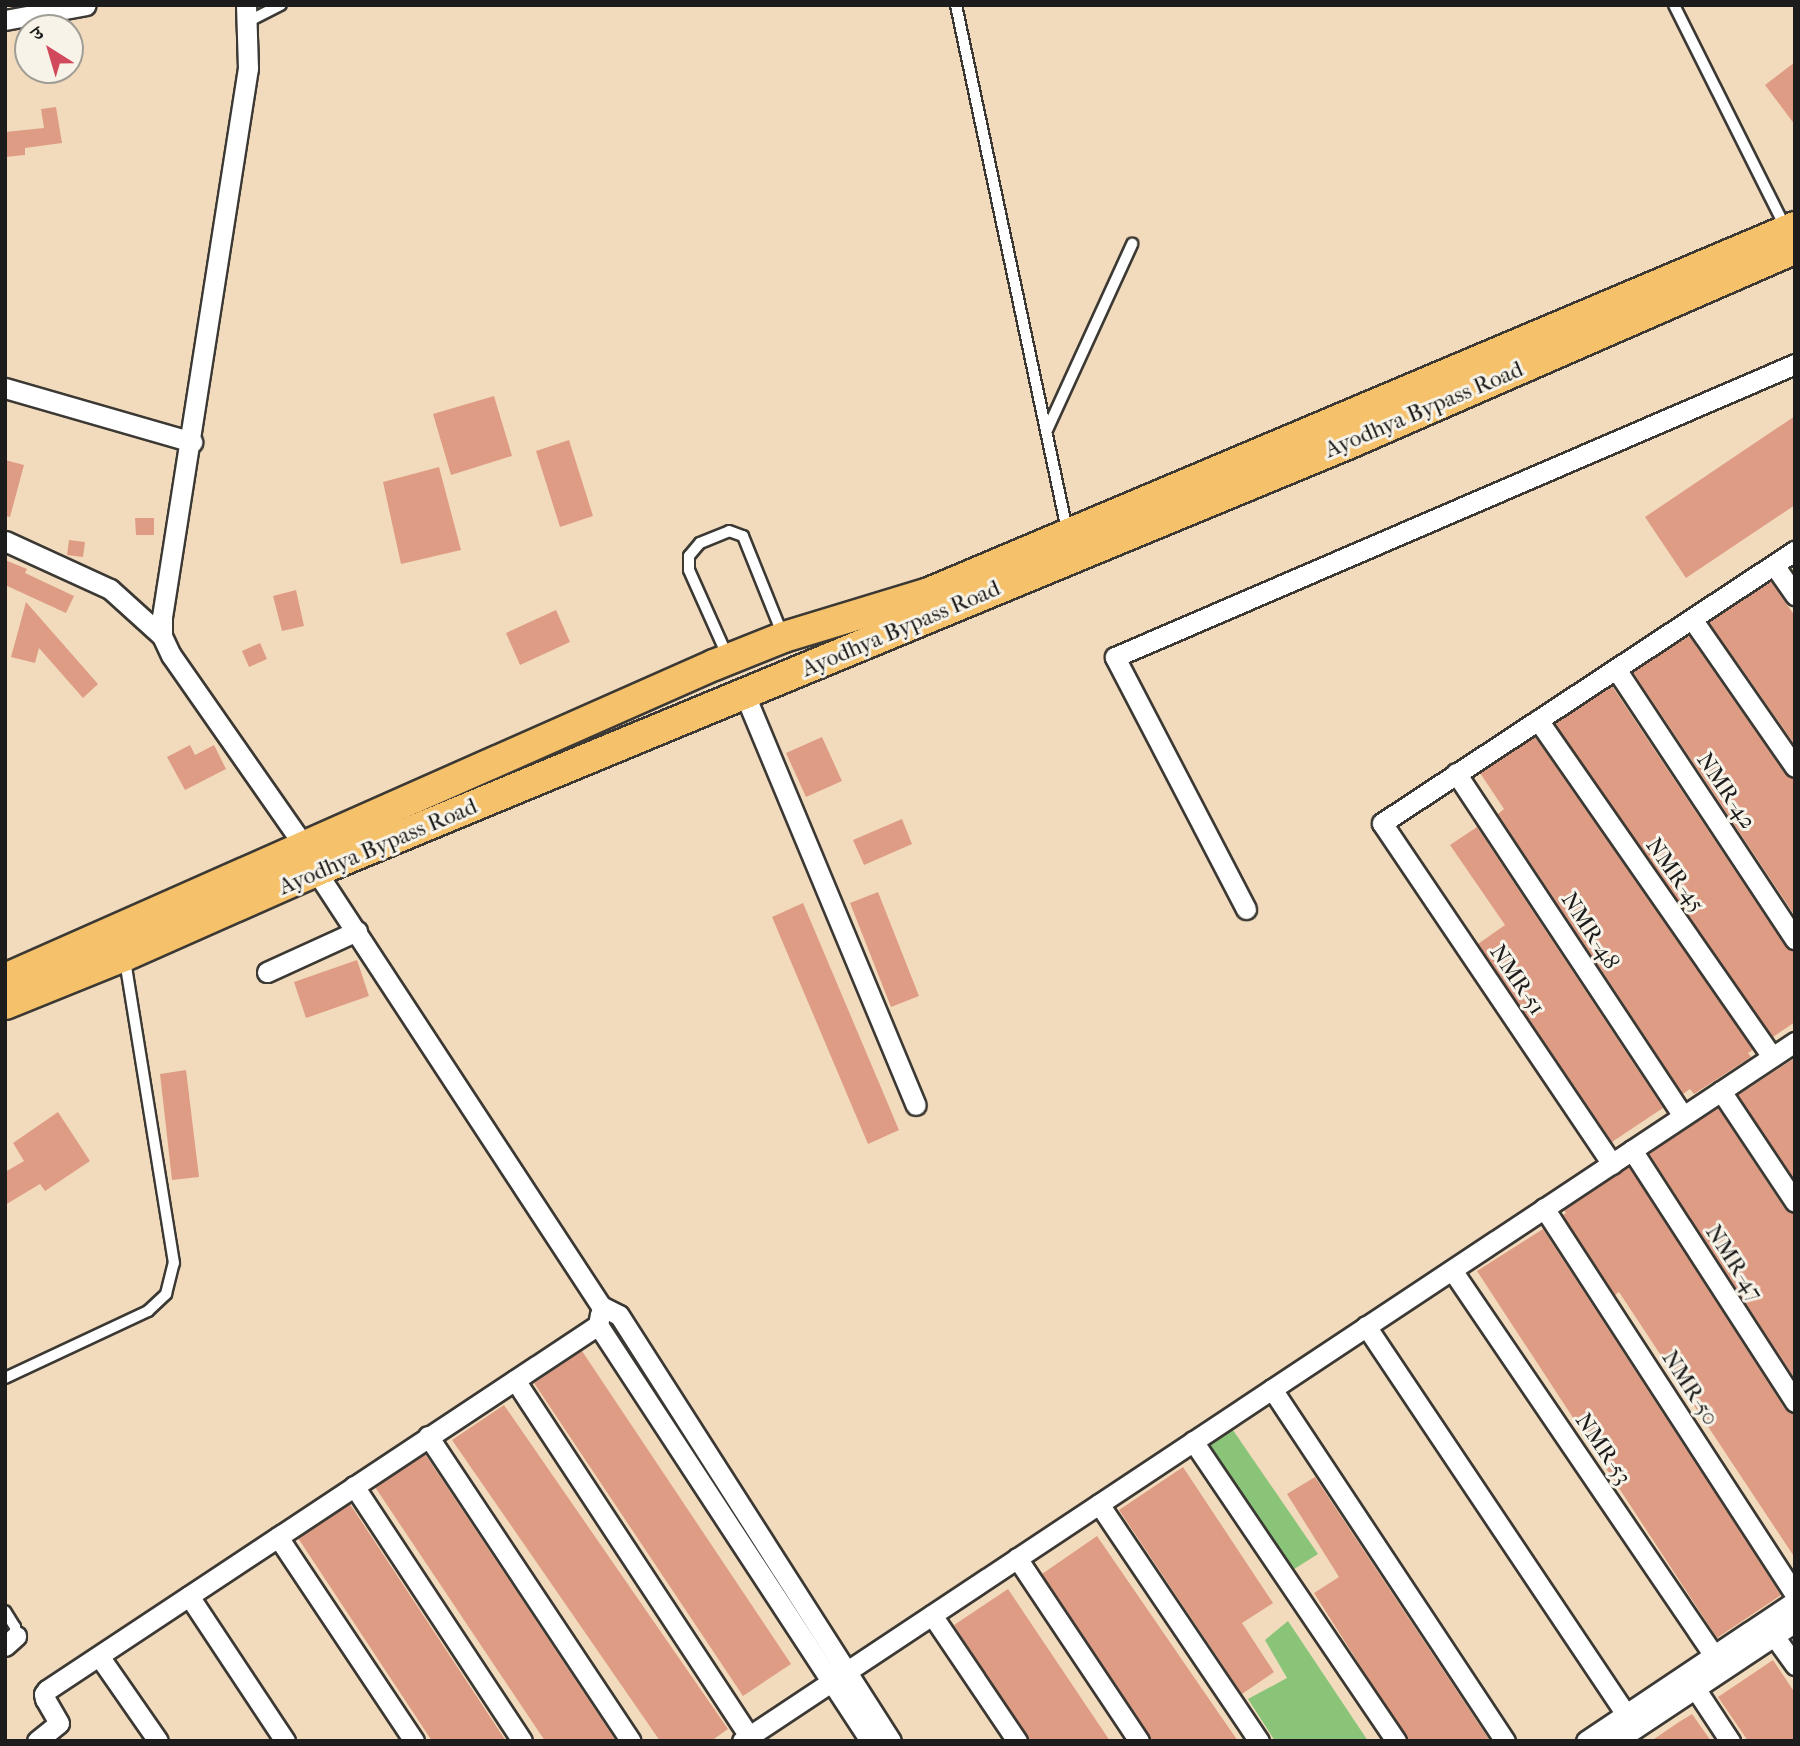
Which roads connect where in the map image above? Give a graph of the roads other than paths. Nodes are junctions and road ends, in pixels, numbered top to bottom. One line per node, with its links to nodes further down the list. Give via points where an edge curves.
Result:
1 (86, 5): 6 (street)
2 (281, 5): 5 (lane)
3 (956, 5): 11 (lane)
4 (1674, 5): 7 (lane)
5 (246, 14): 12 (street, via 248,68)
6 (5, 20)
7 (1792, 235): 13 (main road, Ayodhya Bypass Road); 23 (main road, Ayodhya Bypass Road, via 1365,436)
8 (1132, 244): 11 (lane)
9 (1795, 364): 29 (street, via 1115,657)
10 (5, 388): 12 (street)
11 (1046, 430): 13 (lane)
12 (191, 442): 19 (street)
13 (1068, 534): 20 (main road, Ayodhya Bypass Road, via 929,593)
14 (5, 541): 19 (street, via 110,589)
15 (1795, 551): 16 (street)
16 (1774, 565): 17 (street); 18 (street)
17 (1795, 595)
18 (1692, 619): 22 (street); 26 (street)
19 (162, 636): 28 (street)
20 (784, 637): 21 (main road, Ayodhya Bypass Road); 21 (lane, via 747,542 729,531 700,543 688,563); 23 (main road)
21 (729, 659): 24 (main road); 28 (main road, Ayodhya Bypass Road)
22 (1616, 669): 25 (street); 31 (street, NMR-42)
23 (798, 672): 24 (main road, Ayodhya Bypass Road)
24 (745, 695): 28 (main road, Ayodhya Bypass Road); 39 (street)
25 (1538, 720): 27 (street); 37 (street, NMR-45)
26 (1795, 767)
27 (1456, 773): 40 (street, NMR-48); 42 (street, NMR-51, via 1382,823)
28 (310, 859): 30 (street); 32 (main road, Ayodhya Bypass Road); 34 (main road, Ayodhya Bypass Road)
29 (1246, 909)
30 (357, 931): 33 (street); 46 (street)
31 (1795, 939)
32 (124, 956): 35 (main road, Ayodhya Bypass Road); 48 (lane, via 174,1263 166,1294 148,1311)
33 (267, 972)
34 (5, 979)
35 (5, 1004)
36 (1795, 1042): 37 (street)
37 (1772, 1057): 38 (street)
38 (1721, 1091): 40 (street); 43 (street)
39 (916, 1105)
40 (1683, 1116): 41 (street)
41 (1632, 1150): 42 (street); 51 (street, NMR-47)
42 (1612, 1164): 44 (street)
43 (1795, 1202)
44 (1544, 1208): 45 (street); 58 (street, NMR-50)
45 (1451, 1270): 47 (street); 66 (street, NMR-53)
46 (600, 1316): 49 (street); 69 (street, via 619,1315)
47 (1366, 1326): 50 (street); 71 (street)
48 (5, 1378)
49 (515, 1380): 52 (street); 73 (street)
50 (1272, 1390): 53 (street); 86 (street)
51 (1795, 1402)
52 (428, 1436): 54 (street); 79 (street)
53 (1194, 1441): 55 (street); 85 (street)
54 (354, 1486): 56 (street); 78 (street)
55 (1099, 1504): 57 (street); 84 (street)
56 (278, 1537): 59 (street); 77 (street)
57 (1017, 1558): 62 (street); 83 (street)
58 (1795, 1594)
59 (189, 1596): 67 (street); 76 (street)
60 (1795, 1601): 66 (street)
61 (5, 1611): 65 (lane, via 15,1627)
62 (932, 1615): 69 (street); 82 (street)
63 (1795, 1622): 64 (street)
64 (1774, 1636): 68 (street); 70 (street)
65 (10, 1641)
66 (1714, 1655): 71 (street)
67 (99, 1656): 74 (street, via 44,1694 59,1723); 75 (street)
68 (1795, 1665)
69 (840, 1677): 73 (street); 80 (street); 81 (street)
70 (1695, 1688): 72 (street); 88 (street)
71 (1626, 1714): 72 (street)
72 (1613, 1736): 87 (street)
73 (748, 1739)
74 (37, 1741)
75 (158, 1741)
76 (285, 1741)
77 (414, 1741)
78 (522, 1741)
79 (631, 1741)
80 (870, 1741)
81 (891, 1741)
82 (1017, 1741)
83 (1139, 1741)
84 (1259, 1741)
85 (1396, 1741)
86 (1505, 1741)
87 (1586, 1741)
88 (1730, 1741)

